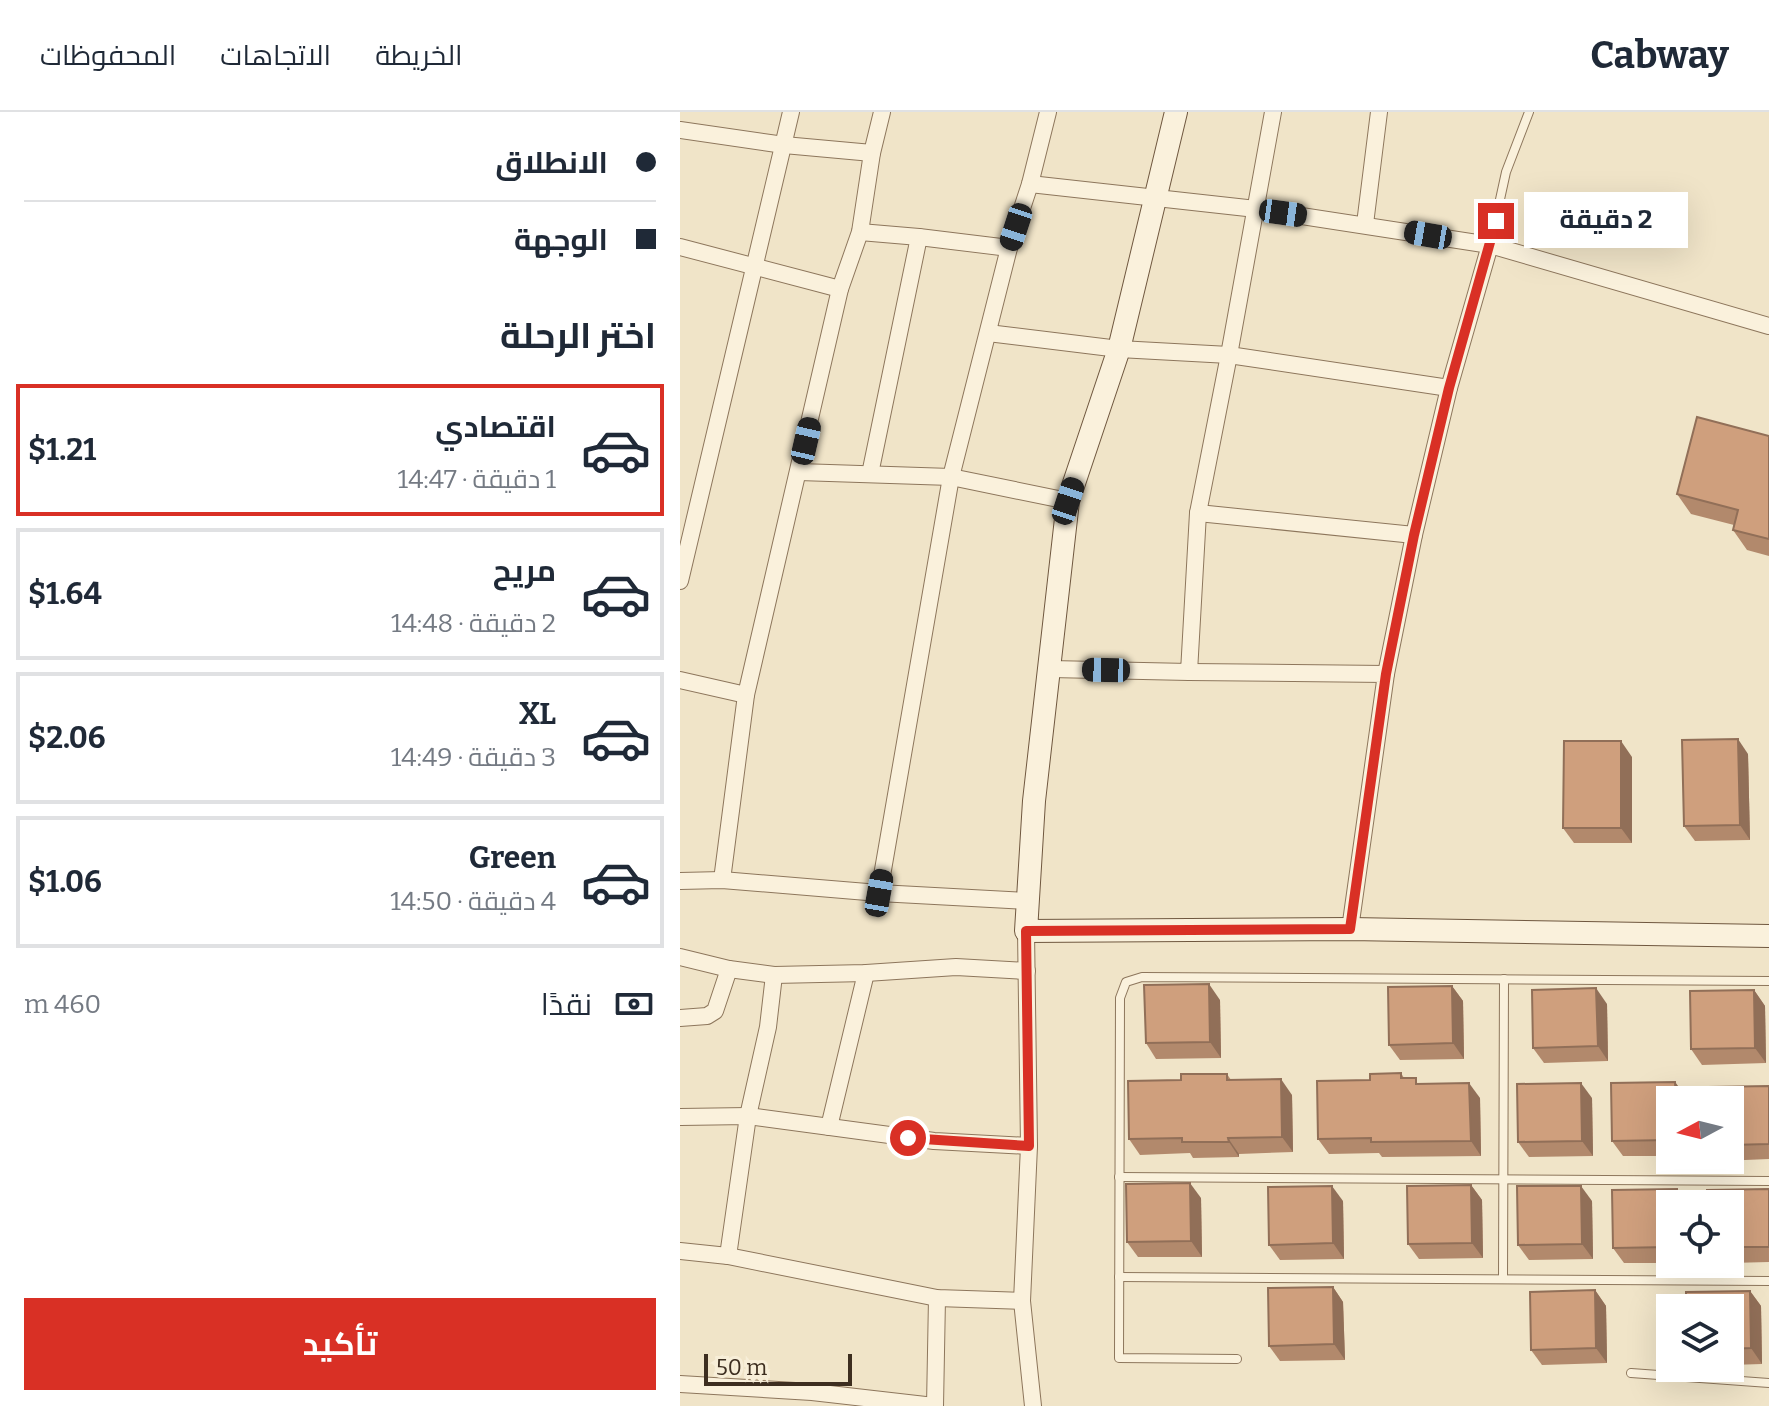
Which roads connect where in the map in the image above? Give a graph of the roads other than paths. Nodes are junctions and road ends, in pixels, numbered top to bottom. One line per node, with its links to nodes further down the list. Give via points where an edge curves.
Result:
1 (791, 112): 9 (street)
2 (882, 112): 10 (street)
3 (1045, 112): 11 (street)
4 (1176, 112): 12 (street)
5 (1273, 112): 13 (street)
6 (1379, 112): 14 (street)
7 (1529, 112): 17 (lane, via 1506,172)
8 (680, 130): 9 (street)
9 (784, 145): 10 (street); 20 (street)
10 (872, 153): 15 (street)
11 (1030, 184): 12 (street); 19 (street)
12 (1156, 198): 13 (street); 24 (street)
13 (1256, 209): 14 (street); 25 (street)
14 (1365, 224): 17 (street)
15 (860, 232): 16 (street); 21 (street)
16 (919, 237): 19 (street); 28 (street)
17 (1490, 245): 22 (street); 26 (street)
18 (680, 247): 20 (street)
19 (1009, 248): 23 (street)
20 (754, 265): 21 (street); 33 (street)
21 (840, 289): 27 (street)
22 (1769, 326)
23 (988, 333): 24 (street); 29 (street)
24 (1119, 349): 25 (street); 30 (street)
25 (1229, 355): 26 (street); 31 (street)
26 (1449, 388): 32 (street)
27 (799, 472): 28 (street); 39 (street)
28 (870, 474): 29 (street)
29 (951, 477): 30 (street); 42 (street)
30 (1068, 501): 35 (street)
31 (1198, 513): 32 (street); 36 (street)
32 (1414, 535): 37 (street)
33 (683, 546): 34 (street)
34 (680, 581)
35 (1051, 669): 36 (street); 43 (street)
36 (1189, 672): 37 (street)
37 (1386, 674): 44 (street)
38 (680, 680): 39 (street)
39 (746, 695): 40 (street)
40 (722, 880): 41 (street); 42 (street)
41 (680, 881)
42 (879, 893): 43 (street)
43 (1027, 901): 45 (street)
44 (1350, 929): 45 (street); 46 (street)
45 (1026, 931): 49 (street)
46 (1769, 936)
47 (680, 957): 48 (street)
48 (729, 969): 51 (street); 54 (street, via 715,1011)
49 (1027, 971): 50 (street, via 956,967); 58 (street)
50 (866, 973): 51 (street); 57 (street)
51 (774, 975): 55 (street)
52 (1504, 979): 53 (lane); 59 (lane, via 1142,977 1126,982 1120,998); 60 (lane)
53 (1769, 981)
54 (680, 1018)
55 (748, 1116): 56 (street); 57 (street); 63 (street)
56 (680, 1117)
57 (829, 1127): 58 (street, via 934,1141)
58 (1029, 1146): 68 (street)
59 (1119, 1177): 60 (lane); 64 (lane)
60 (1503, 1179): 61 (lane); 65 (lane)
61 (1769, 1181)
62 (680, 1251): 63 (street)
63 (728, 1256): 67 (street)
64 (1119, 1277): 65 (lane); 69 (lane, via 1119,1358)
65 (1503, 1279): 66 (lane)
66 (1769, 1281)
67 (937, 1298): 68 (street); 73 (street)
68 (1022, 1301): 74 (street)
69 (1237, 1359)
70 (1631, 1373): 71 (lane)
71 (1769, 1383)
72 (680, 1384): 73 (street)
73 (934, 1406)
74 (1033, 1406)

